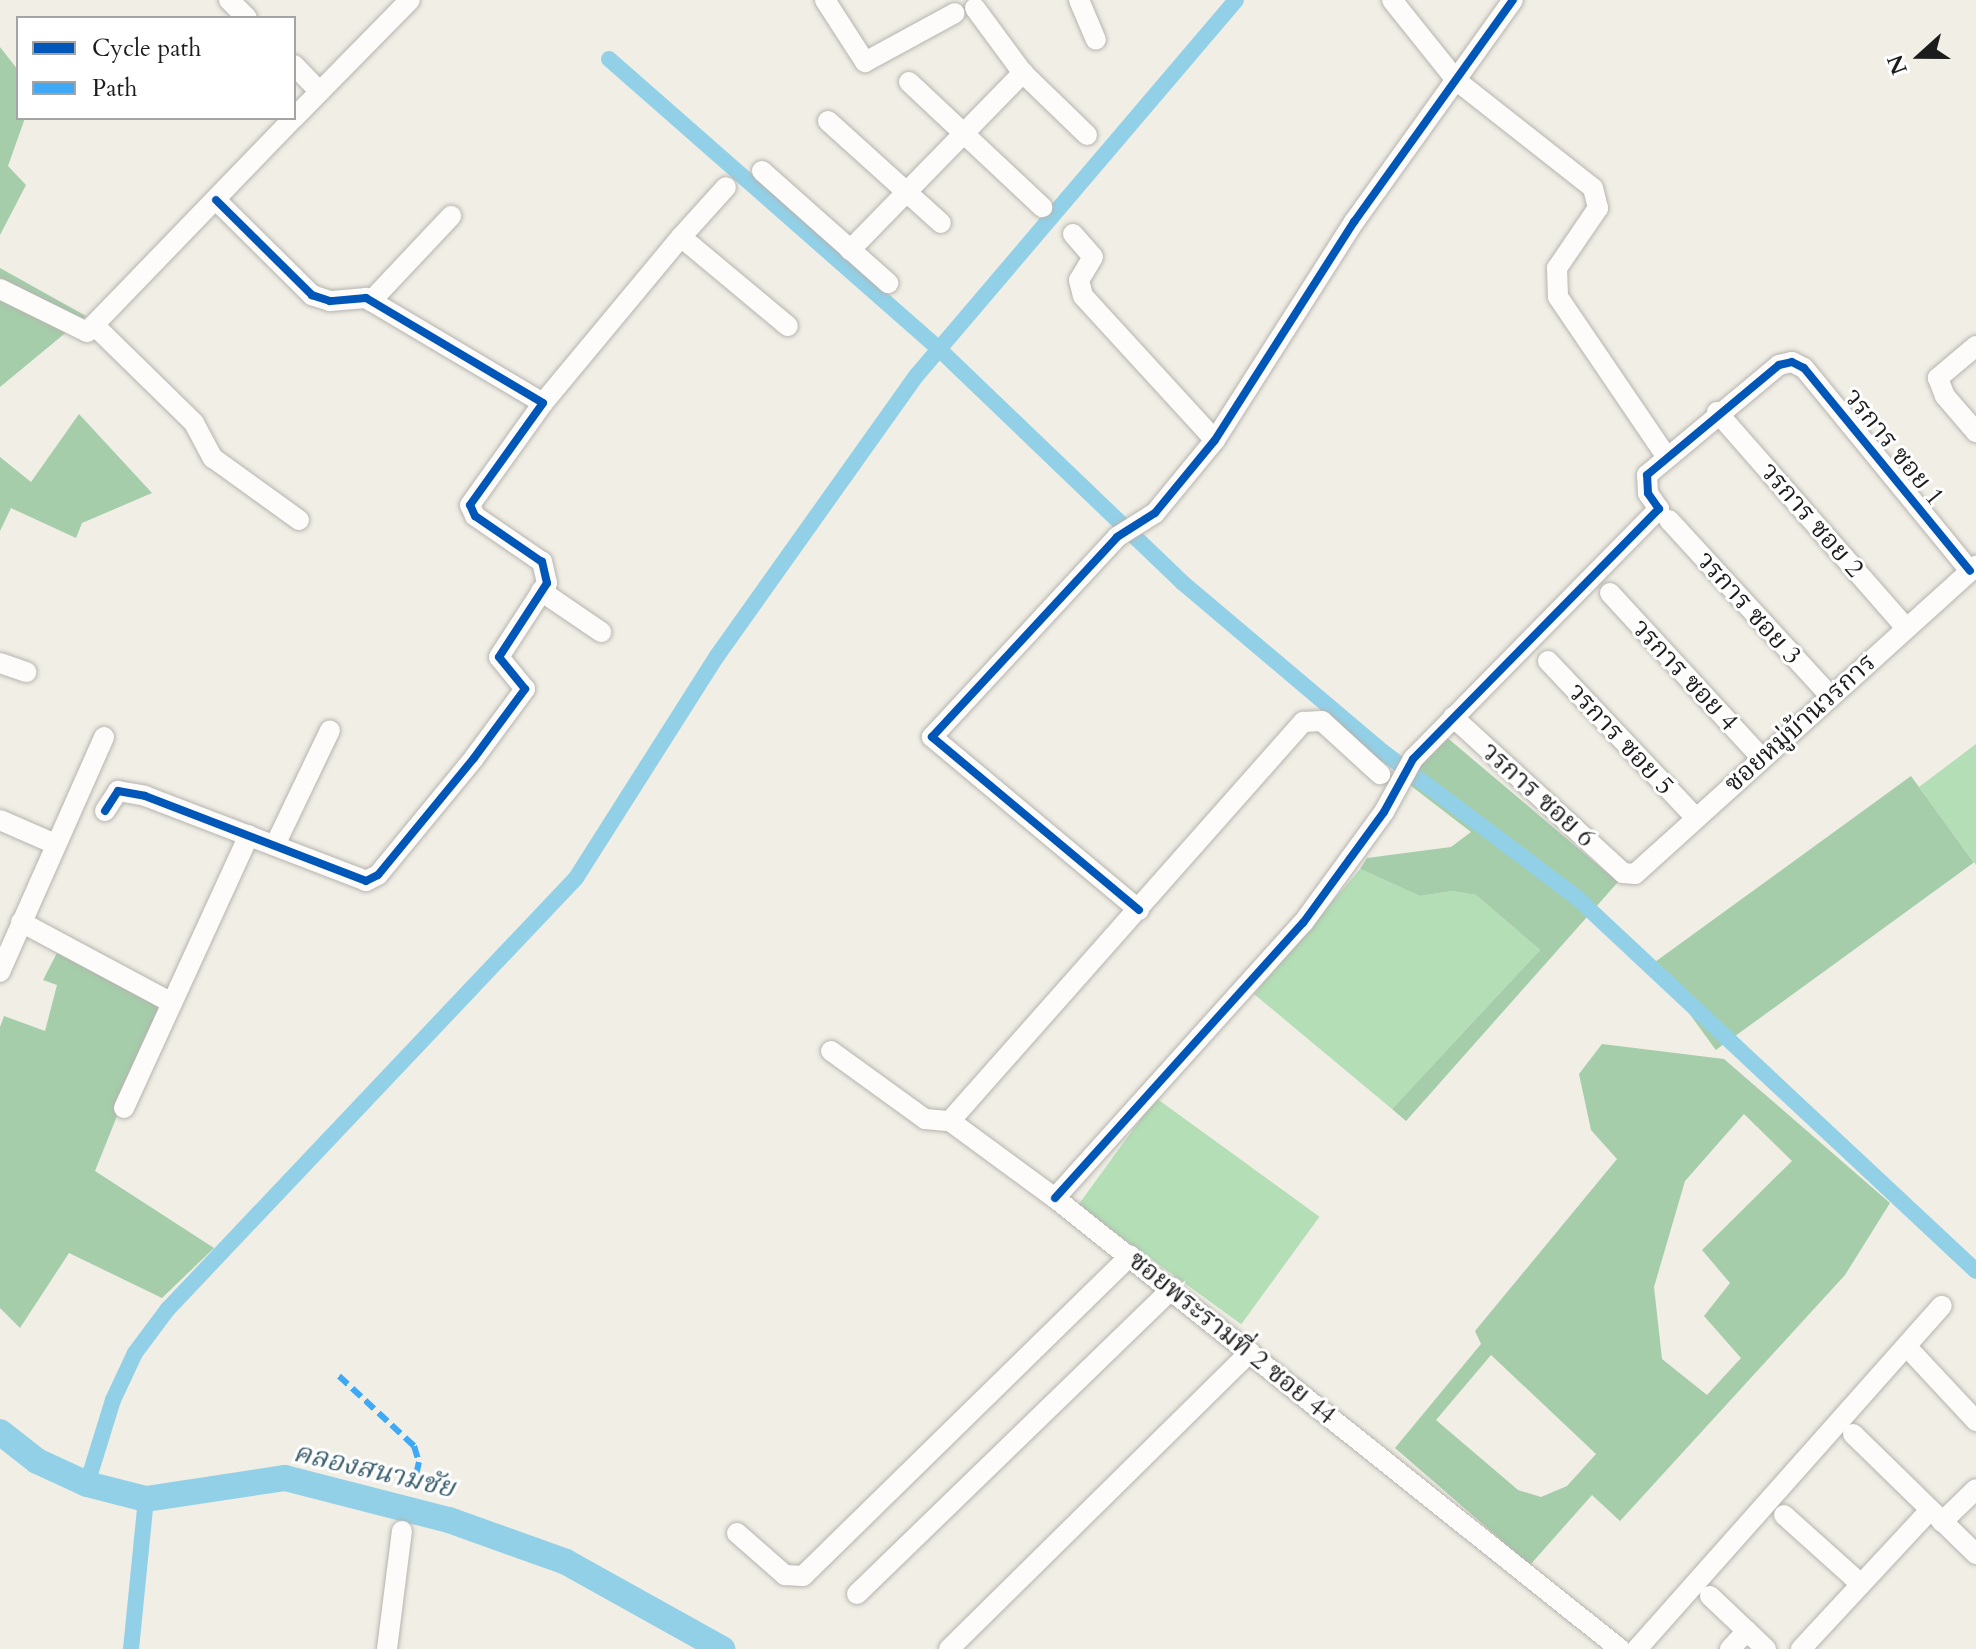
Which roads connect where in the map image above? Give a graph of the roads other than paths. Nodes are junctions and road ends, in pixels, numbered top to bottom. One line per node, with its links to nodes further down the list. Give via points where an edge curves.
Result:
1 (229, 0): 8 (street)
2 (410, 0): 14 (street)
3 (825, 0): 7 (street, via 865,62)
4 (1079, 0): 9 (street)
5 (1392, 0): 12 (street)
6 (1513, 0): 12 (street)
7 (964, 5): 11 (street)
8 (245, 16)
9 (1096, 40)
10 (296, 67): 14 (street)
11 (1023, 73): 18 (street); 19 (street)
12 (1457, 81): 39 (street, via 1345,234); 40 (street, via 1593,188 1598,208 1557,268 1558,297)
13 (909, 82): 18 (street)
14 (319, 91): 15 (street)
15 (296, 116)
16 (292, 120): 23 (street)
17 (828, 121): 22 (street)
18 (963, 132): 22 (street); 24 (street)
19 (1087, 135)
20 (762, 171): 29 (street)
21 (726, 187): 28 (street)
22 (905, 193): 26 (street); 29 (street)
23 (216, 200): 32 (street, via 312,295 321,300); 33 (street)
24 (1042, 207)
25 (451, 216): 32 (street)
26 (941, 223)
27 (1073, 234): 39 (street, via 1093,257 1079,280 1083,296)
28 (681, 237): 34 (street); 36 (street)
29 (850, 250): 30 (street)
30 (888, 283)
31 (0, 289): 33 (street, via 87,332)
32 (371, 301): 36 (street)
33 (94, 325): 42 (street, via 194,423 213,458)
34 (788, 326)
35 (1976, 346): 38 (street, via 1938,378 1945,396)
36 (543, 403): 44 (street, via 470,505 475,516 542,562 548,573)
37 (1717, 412): 40 (street); 43 (street, วรการ ซอย 1, via 1779,365 1792,362 1804,368); 46 (street, วรการ ซอย 2)
38 (1976, 432)
39 (1215, 440): 64 (street, via 1155,513 1117,537 932,737)
40 (1666, 456): 41 (street, วรการ ซอย 3, via 1647,475 1648,493)
41 (1664, 514): 51 (street, วรการ ซอย 3); 52 (street)
42 (299, 520)
43 (1973, 569): 46 (street, ซอยหมู่บ้านวรการ)
44 (541, 591): 47 (street); 62 (street, via 499,657 525,689 378,875 355,880)
45 (1610, 593): 55 (street, วรการ ซอย 4)
46 (1906, 628): 51 (street, ซอยหมู่บ้านวรการ)
47 (601, 632)
48 (1548, 661): 58 (street, วรการ ซอย 5)
49 (0, 663): 50 (street)
50 (26, 672)
51 (1830, 696): 55 (street, ซอยหมู่บ้านวรการ)
52 (1453, 717): 63 (street, วรการ ซอย 6); 71 (street, via 1408,768 1384,812 1303,923)
53 (330, 730): 62 (street)
54 (104, 737): 61 (street)
55 (1760, 756): 58 (street, ซอยหมู่บ้านวรการ)
56 (1380, 774): 64 (street, via 1322,721 1303,722)
57 (105, 811): 60 (street, via 114,793 123,791)
58 (1695, 817): 63 (street, ซอยหมู่บ้านวรการ, via 1647,866 1635,874)
59 (0, 820): 61 (street)
60 (249, 835): 62 (street); 67 (street)
61 (55, 844): 65 (street)
62 (275, 845)
63 (1623, 873)
64 (1139, 910): 70 (street)
65 (21, 922): 66 (street); 67 (street)
66 (0, 972)
67 (172, 1003): 69 (street)
68 (831, 1051): 70 (street, ซอยพระรามที่ 2 ซอย 44, via 925,1119)
69 (124, 1108)
70 (950, 1121): 71 (street, ซอยพระรามที่ 2 ซอย 44)
71 (1055, 1198): 72 (street, ซอยพระรามที่ 2 ซอย 44)
72 (1130, 1256): 73 (street, ซอยพระรามที่ 2 ซอย 44); 83 (street, via 803,1576 785,1575)
73 (1173, 1288): 76 (street, ซอยพระรามที่ 2 ซอย 44); 86 (street)
74 (1942, 1306): 75 (street)
75 (1908, 1348): 77 (street); 92 (street)
76 (1250, 1352): 90 (street); 91 (street, ซอยพระรามที่ 2 ซอย 44)
77 (1974, 1429)
78 (1853, 1434): 81 (street)
79 (1976, 1489): 81 (street)
80 (1784, 1515): 85 (street)
81 (1936, 1516): 84 (street); 85 (street)
82 (402, 1531): 89 (street)
83 (737, 1533)
84 (1976, 1554)
85 (1861, 1584): 95 (street)
86 (857, 1594)
87 (1710, 1596): 88 (street)
88 (1747, 1631): 93 (street); 94 (street)
89 (387, 1649)
90 (949, 1649)
91 (1620, 1649)
92 (1637, 1649)
93 (1730, 1649)
94 (1766, 1649)
95 (1801, 1649)

